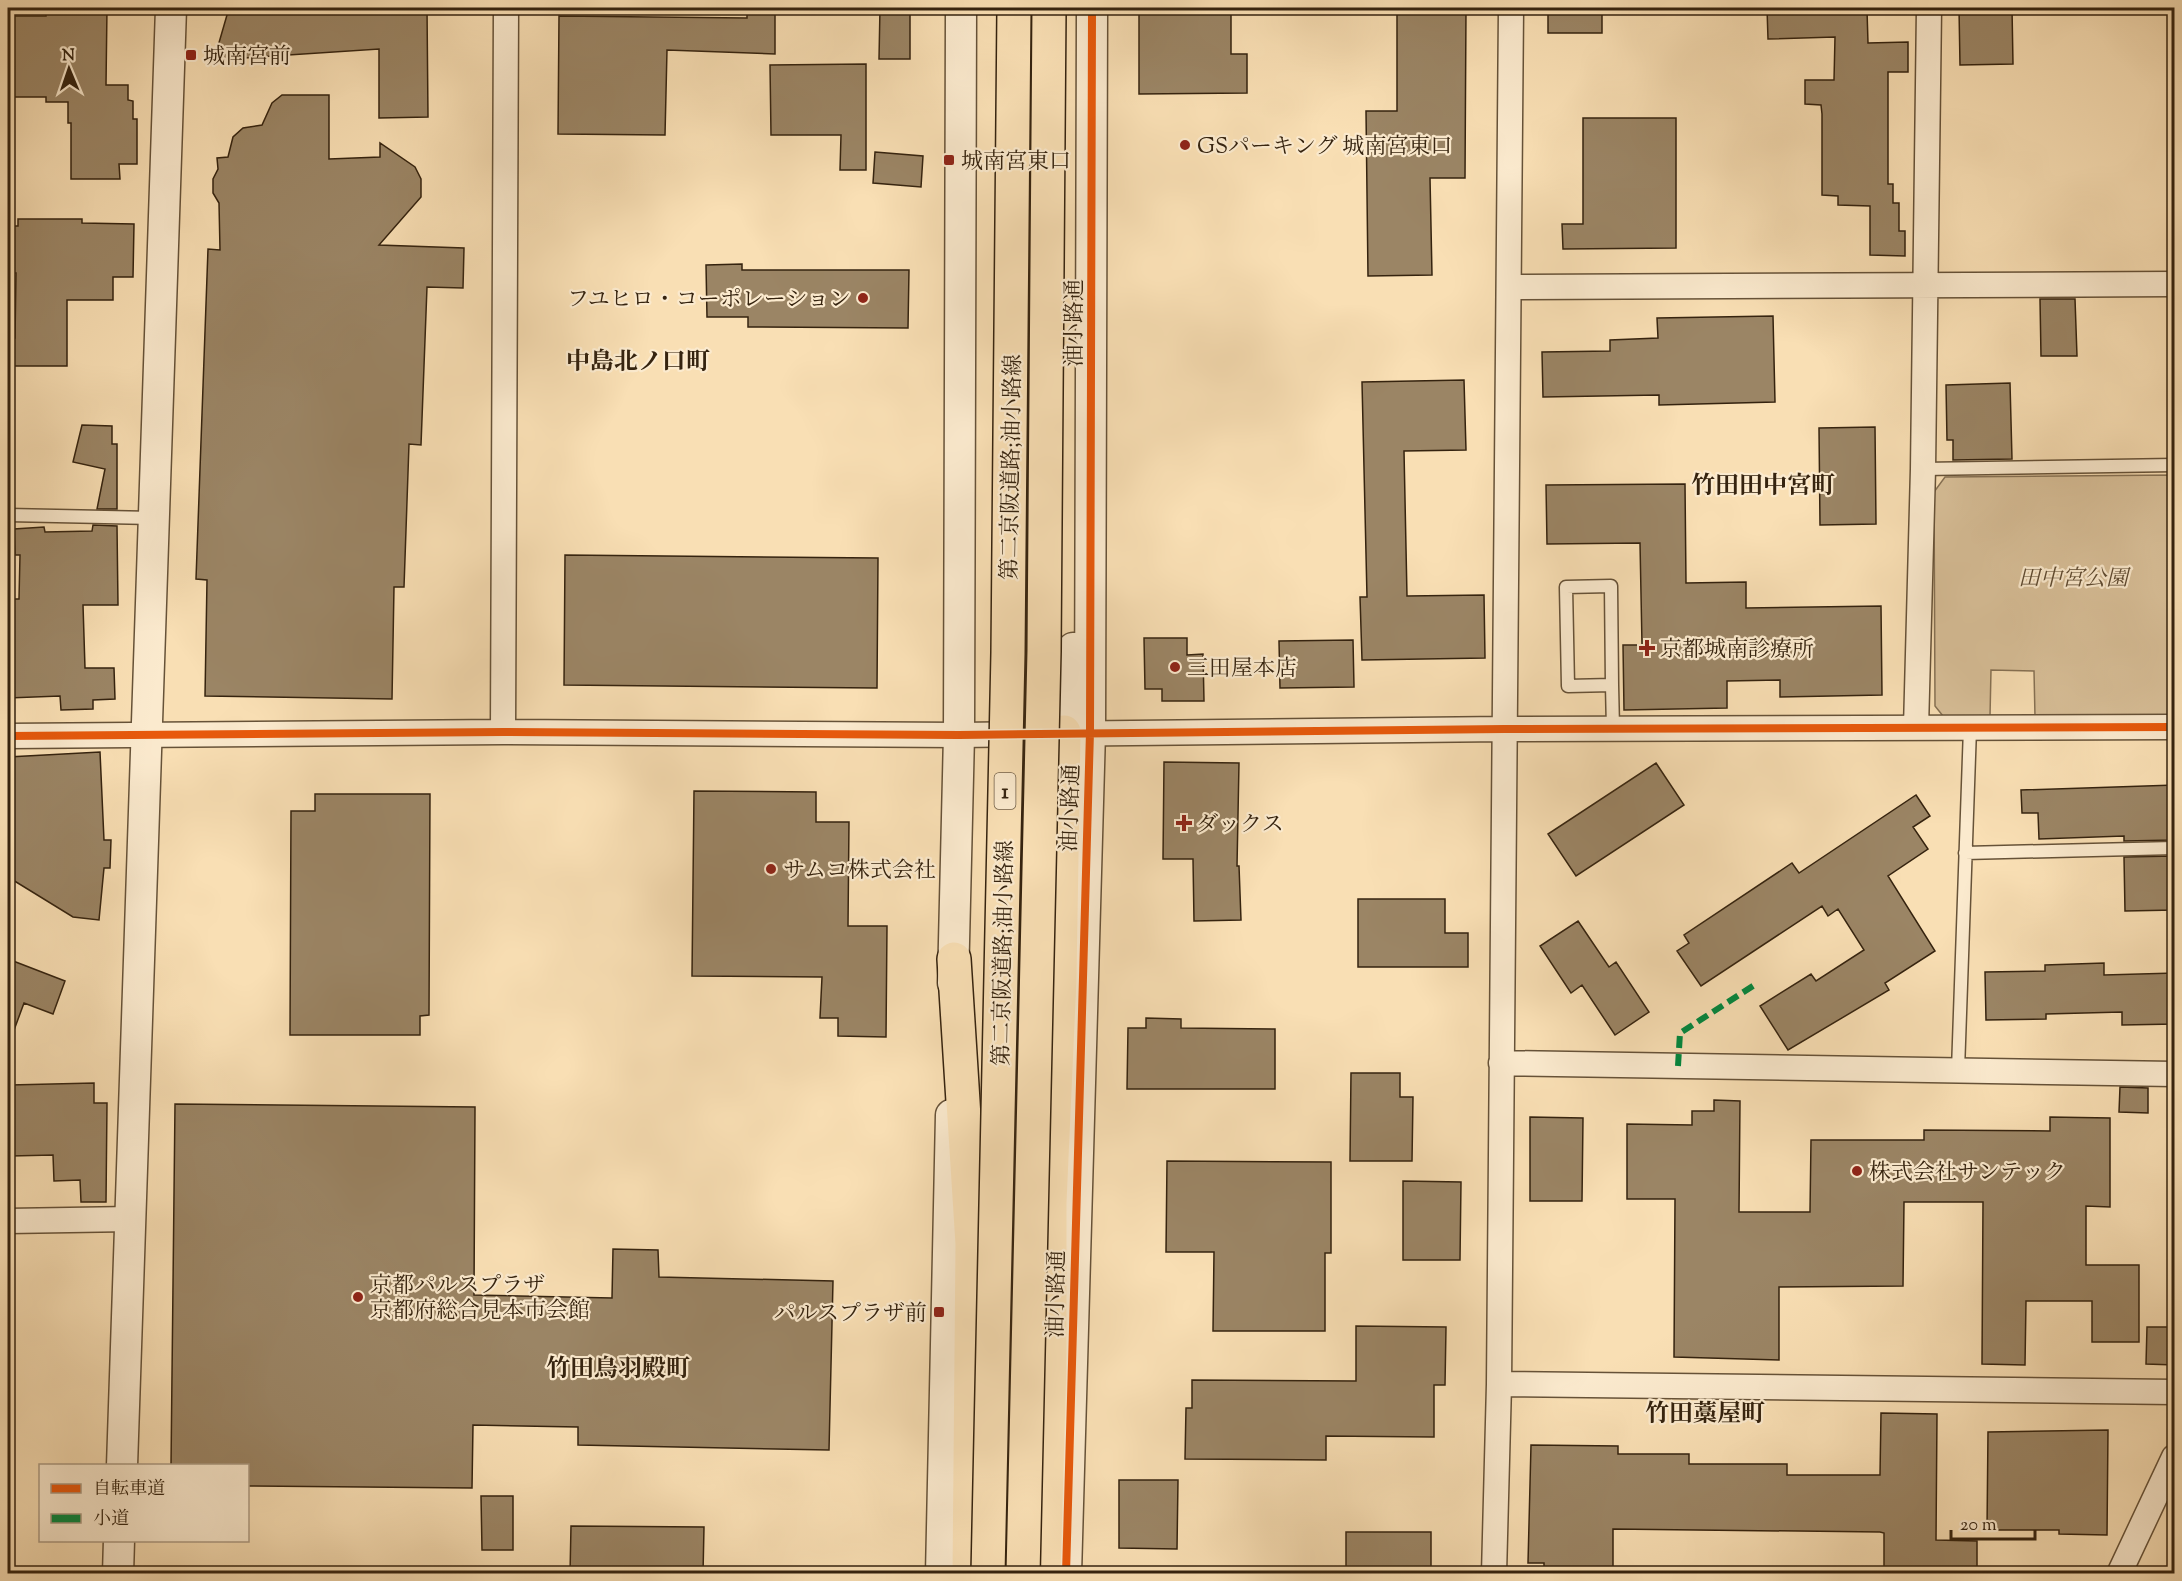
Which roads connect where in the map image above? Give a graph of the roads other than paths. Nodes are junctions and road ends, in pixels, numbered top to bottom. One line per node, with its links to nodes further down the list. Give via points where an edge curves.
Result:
1 (171, 8): 15 (street)
2 (506, 8): 22 (street)
3 (961, 8): 25 (street)
4 (1014, 8): 43 (highway, 第二京阪道路;油小路線 / 1, bridge, via 1008,665)
5 (1049, 8): 44 (highway, 第二京阪道路;油小路線 / 1, bridge, via 1044,651)
6 (1092, 8): 23 (street, 油小路通, via 1090,496)
7 (1511, 8): 11 (street)
8 (1929, 8): 10 (street)
9 (2175, 284): 10 (street)
10 (1926, 285): 11 (street); 13 (street)
11 (1509, 287): 20 (street)
12 (2175, 465): 13 (lane)
13 (1923, 469): 17 (street)
14 (8, 515): 15 (lane)
15 (154, 518): 24 (street)
16 (1612, 686): 16 (lane, via 1568,686 1566,587 1611,586); 21 (lane)
17 (1916, 728): 18 (street); 21 (street)
18 (1970, 728): 19 (street); 28 (lane)
19 (2175, 728)
20 (1504, 729): 21 (street); 23 (street); 30 (street)
21 (1612, 729)
22 (503, 732): 24 (street); 25 (street)
23 (1077, 732): 25 (street); 45 (highway, via 1050,1202); 46 (street, 油小路通)
24 (147, 735): 26 (street); 33 (street)
25 (959, 735): 29 (street)
26 (8, 736)
27 (2175, 848): 28 (lane)
28 (1965, 853): 31 (lane)
29 (954, 959): 41 (street); 42 (highway, via 972,1244)
30 (1501, 1064): 31 (street); 35 (street)
31 (1958, 1070): 32 (street)
32 (2175, 1074)
33 (131, 1219): 34 (street); 38 (street)
34 (8, 1221)
35 (1498, 1384): 36 (street); 47 (street)
36 (2175, 1392)
37 (2175, 1457): 48 (street)
38 (122, 1464)
39 (119, 1542): 40 (street)
40 (118, 1574)
41 (941, 1574)
42 (969, 1574)
43 (987, 1574)
44 (1023, 1574)
45 (1050, 1574)
46 (1066, 1574)
47 (1494, 1574)
48 (2119, 1574)

